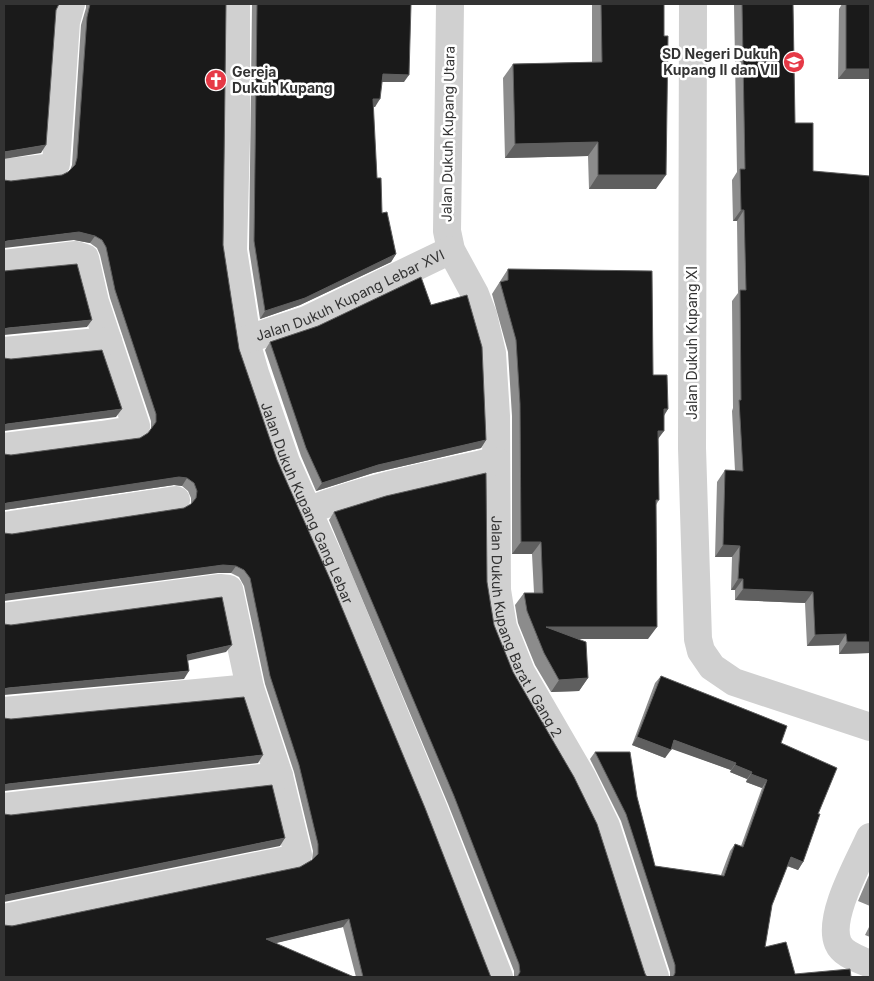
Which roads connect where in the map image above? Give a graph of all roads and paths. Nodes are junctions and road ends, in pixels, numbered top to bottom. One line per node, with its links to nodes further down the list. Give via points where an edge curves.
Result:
1 (71, 4): 5 (street, via 66,22 56,164 54,167)
2 (236, 4): 8 (street, Jalan Dukuh Kupang Gang Lebar, via 233,250)
3 (450, 4): 6 (street, Jalan Dukuh Kupang Utara, via 446,213)
4 (693, 4): 19 (street, Jalan Dukuh Kupang XI, via 692,448 696,614 701,651 720,675)
5 (4, 173)
6 (454, 256): 8 (street, Jalan Dukuh Kupang Lebar XVI, via 306,320); 12 (street, Jalan Dukuh Kupang Barat I Gang 2, via 475,294 492,353)
7 (4, 264): 9 (street, via 76,255 84,258)
8 (248, 339): 14 (street, Jalan Dukuh Kupang Gang Lebar, via 255,374)
9 (108, 340): 10 (street); 11 (street, via 135,428 102,436)
10 (4, 351)
11 (4, 447)
12 (496, 461): 14 (street, via 340,498); 26 (street, Jalan Dukuh Kupang Barat I Gang 2, via 497,590 503,627 521,672 582,777 606,826)
13 (176, 500): 15 (street)
14 (307, 511): 25 (street, Jalan Dukuh Kupang Gang Lebar, via 339,580)
15 (4, 526)
16 (4, 617): 17 (street, via 225,587 231,594)
17 (250, 688): 18 (street); 20 (street)
18 (4, 711)
19 (870, 727)
20 (279, 776): 21 (street); 23 (street, via 296,858)
21 (4, 807)
22 (870, 837): 24 (street, via 838,910 836,929 838,943 846,953)
23 (4, 918)
24 (870, 964)
25 (499, 977)
26 (654, 977)

